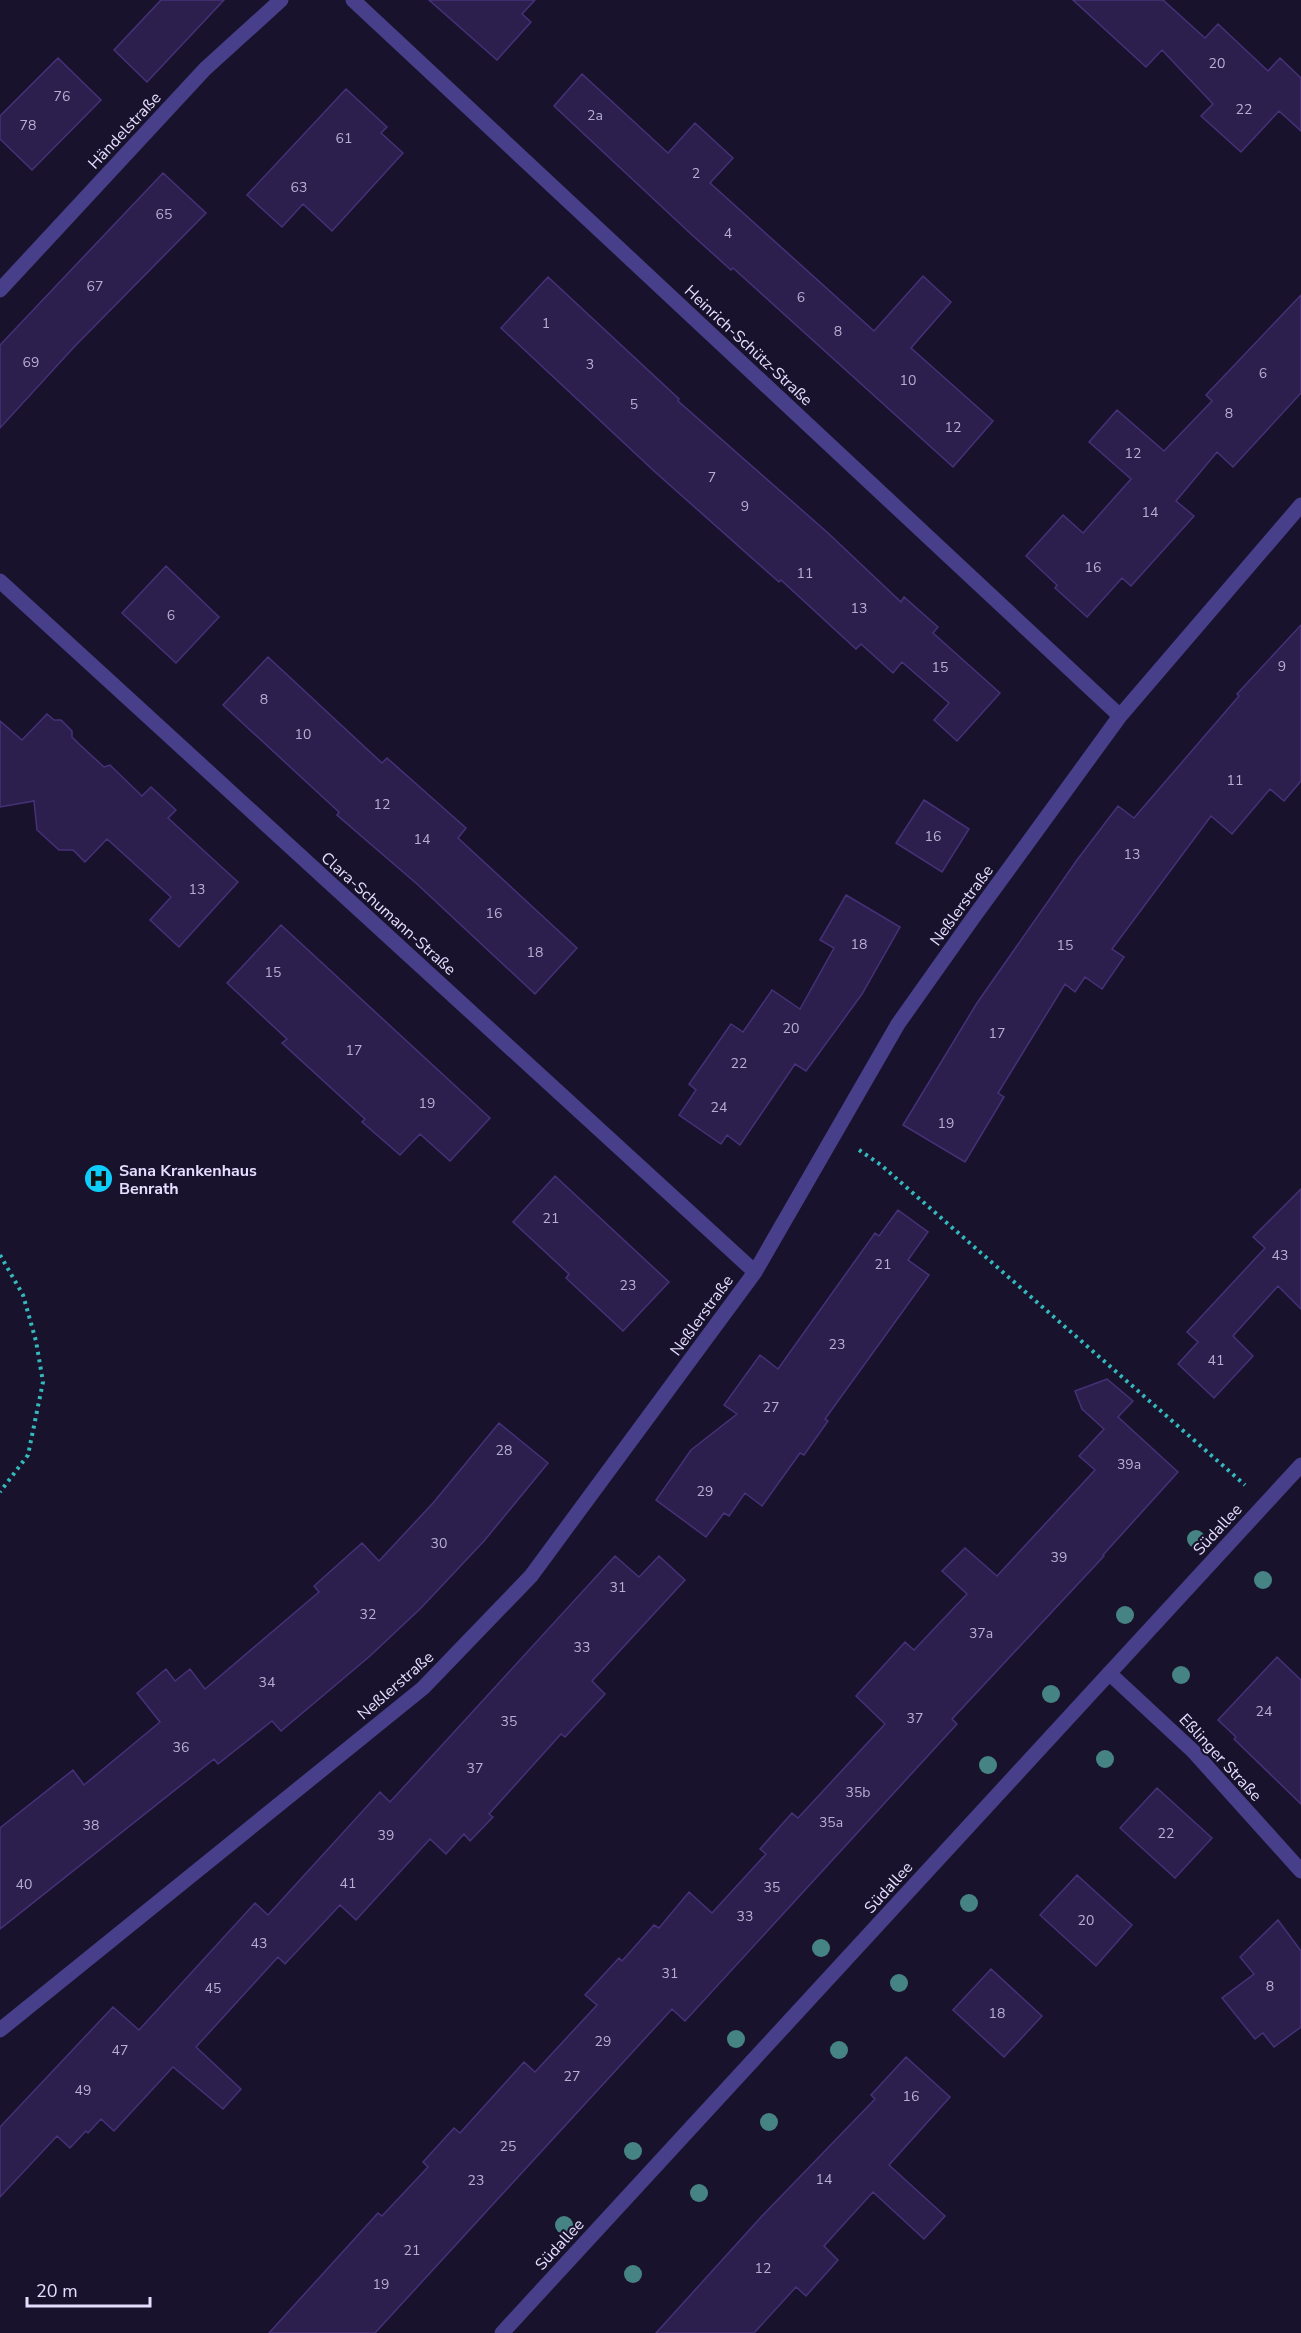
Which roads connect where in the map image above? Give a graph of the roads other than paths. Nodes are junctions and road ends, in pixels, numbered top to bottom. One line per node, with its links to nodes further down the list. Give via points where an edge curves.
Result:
1 (280, 0): 3 (street, Händelstraße, via 205,69)
2 (353, 0): 6 (street, Heinrich-Schütz-Straße)
3 (0, 290)
4 (1301, 505): 6 (street, Neßlerstraße)
5 (0, 581): 7 (street, Clara-Schumann-Straße)
6 (1120, 716): 7 (street, Neßlerstraße, via 898,1024)
7 (755, 1272): 11 (street, Neßlerstraße, via 531,1576 423,1688)
8 (1301, 1465): 9 (street, Südallee)
9 (1109, 1672): 10 (street, Eßlinger Straße, via 1193,1751); 12 (street, Südallee)
10 (1301, 1871)
11 (0, 2030)
12 (502, 2333)

